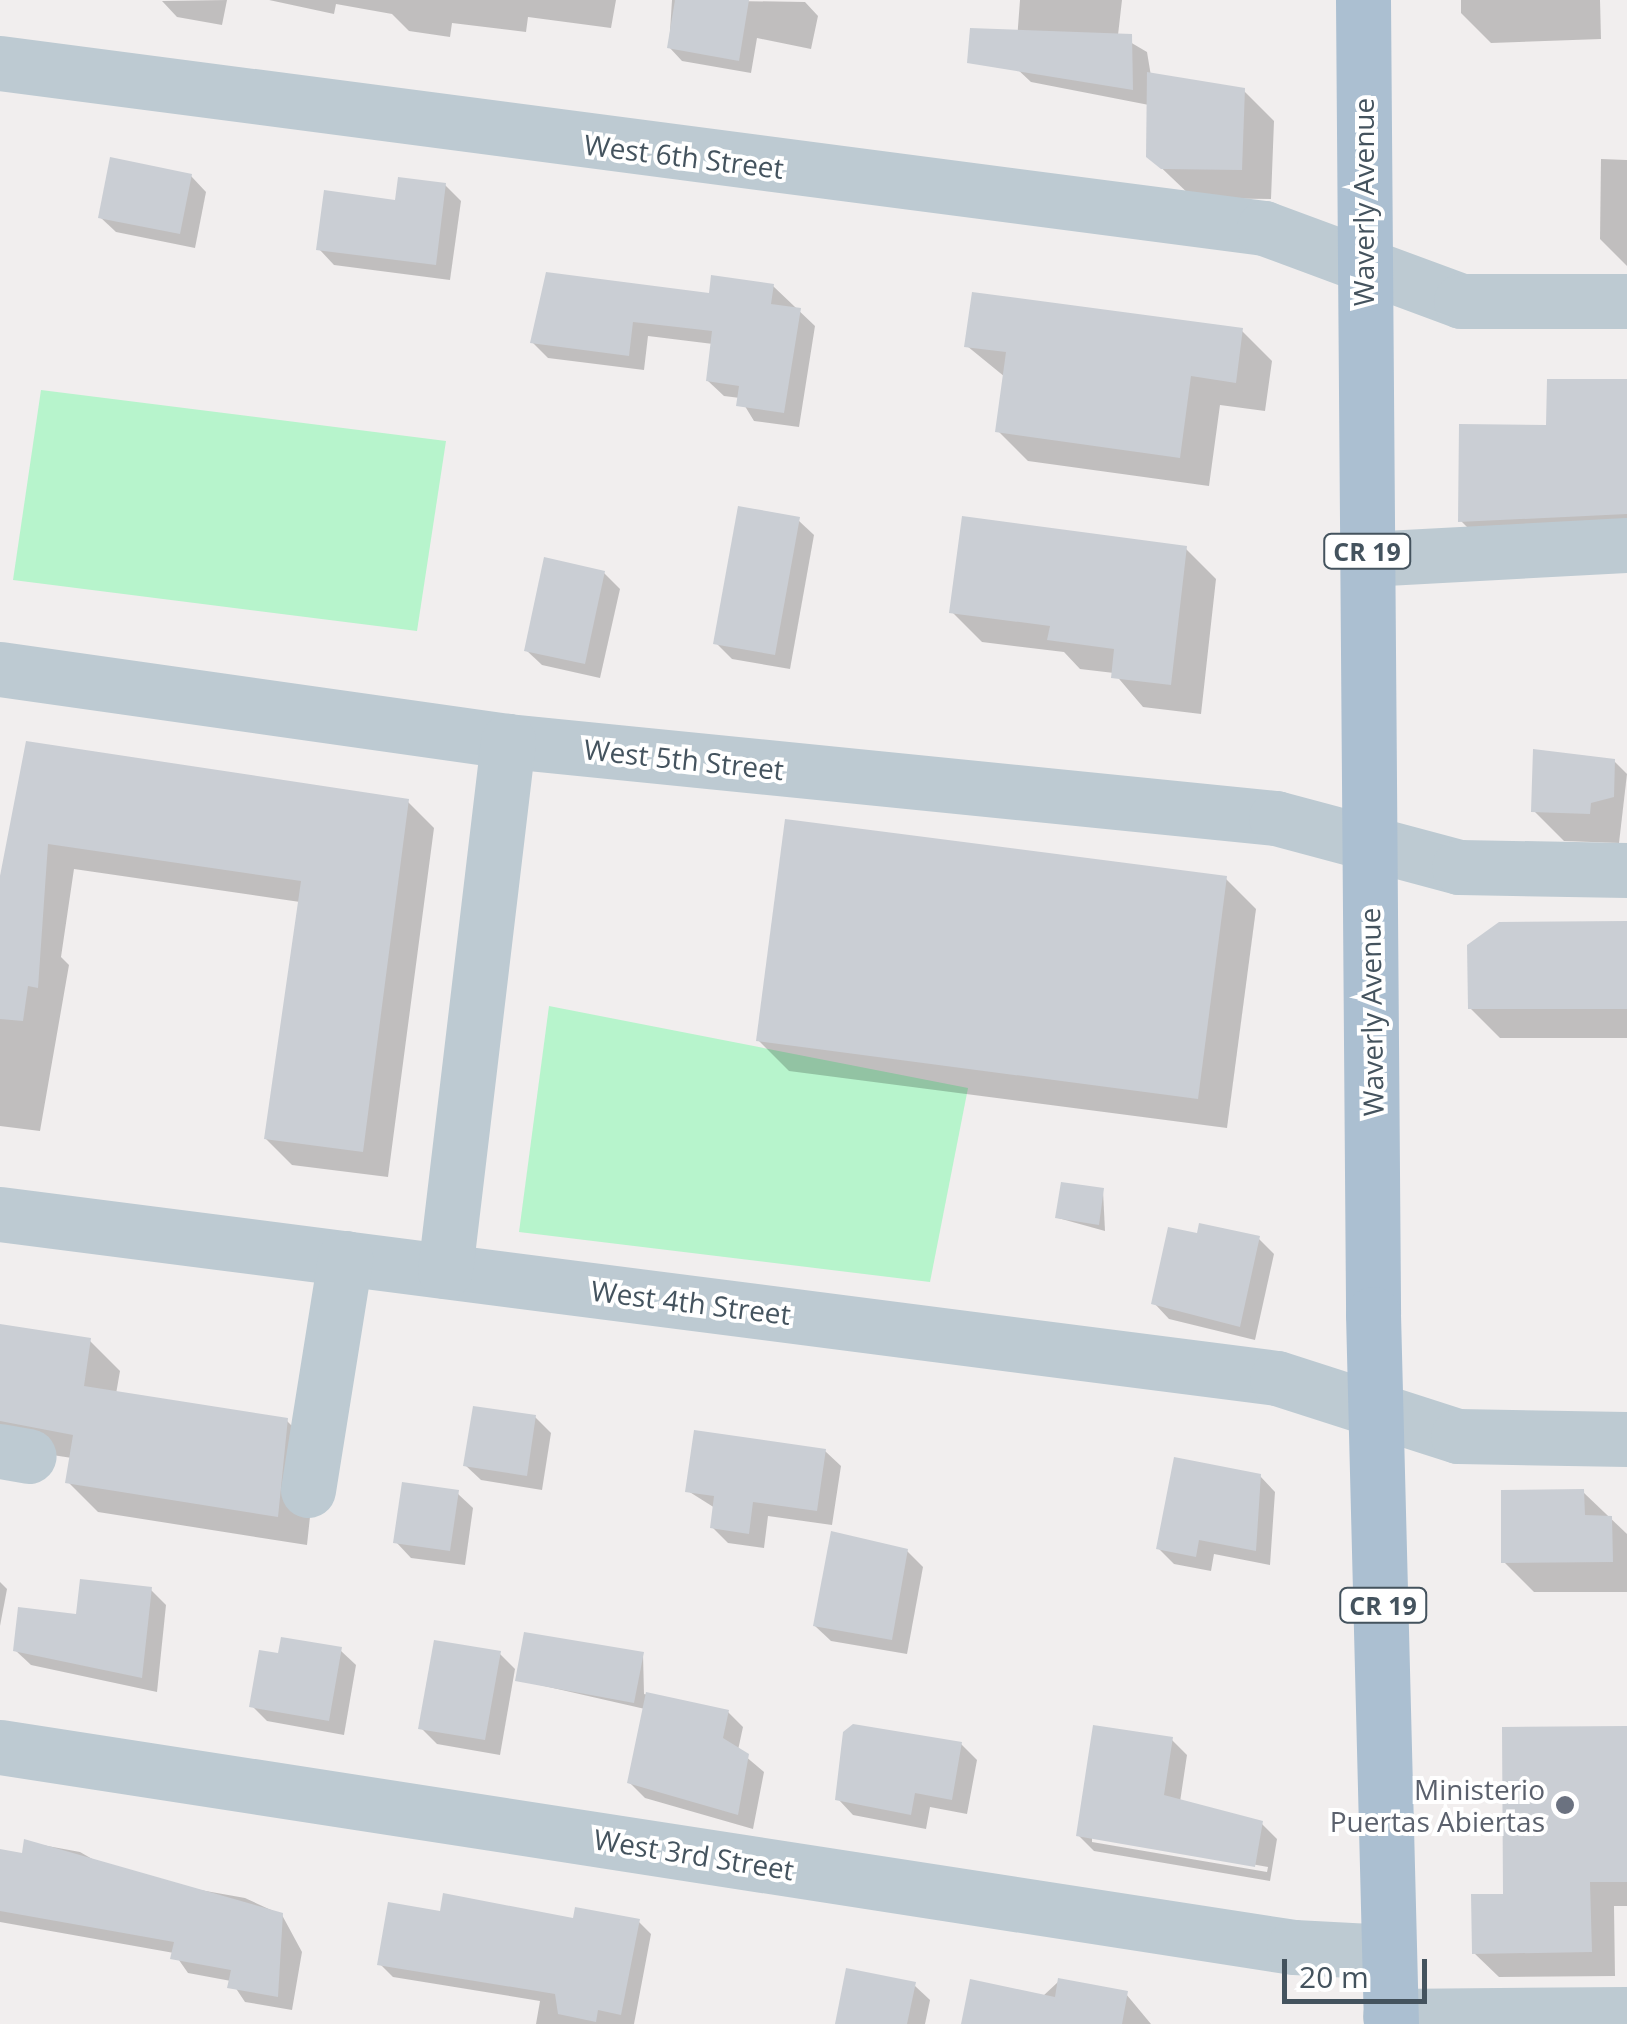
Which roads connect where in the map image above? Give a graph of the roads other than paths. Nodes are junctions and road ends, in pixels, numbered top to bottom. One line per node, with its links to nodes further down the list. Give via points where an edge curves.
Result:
1 (1362, 0): 3 (main road, Waverly Avenue / CR 19)
2 (0, 64): 3 (street, West 6th Street, via 1264,228)
3 (1363, 263): 4 (street, West 6th Street, via 1462,301); 6 (main road, Waverly Avenue / CR 19)
4 (1627, 301)
5 (1627, 545): 6 (street)
6 (1367, 559): 9 (main road, Waverly Avenue / CR 19)
7 (0, 670): 8 (street, West 5th Street)
8 (508, 741): 9 (street, West 5th Street, via 1276,818); 13 (street)
9 (1368, 842): 10 (street, West 5th Street, via 1476,868); 14 (main road, Waverly Avenue / CR 19)
10 (1627, 870)
11 (0, 1214): 12 (street, West 4th Street)
12 (345, 1258): 13 (street, West 4th Street); 16 (street)
13 (445, 1271): 14 (street, West 4th Street, via 1278,1378)
14 (1378, 1408): 15 (street, West 4th Street, via 1458,1436); 18 (main road, Waverly Avenue / CR 19)
15 (1627, 1439)
16 (308, 1490)
17 (0, 1746): 18 (street, West 3rd Street, via 1294,1947)
18 (1389, 1952): 20 (main road, Waverly Avenue / CR 19)
19 (1627, 2014): 20 (street)
20 (1390, 2020)

